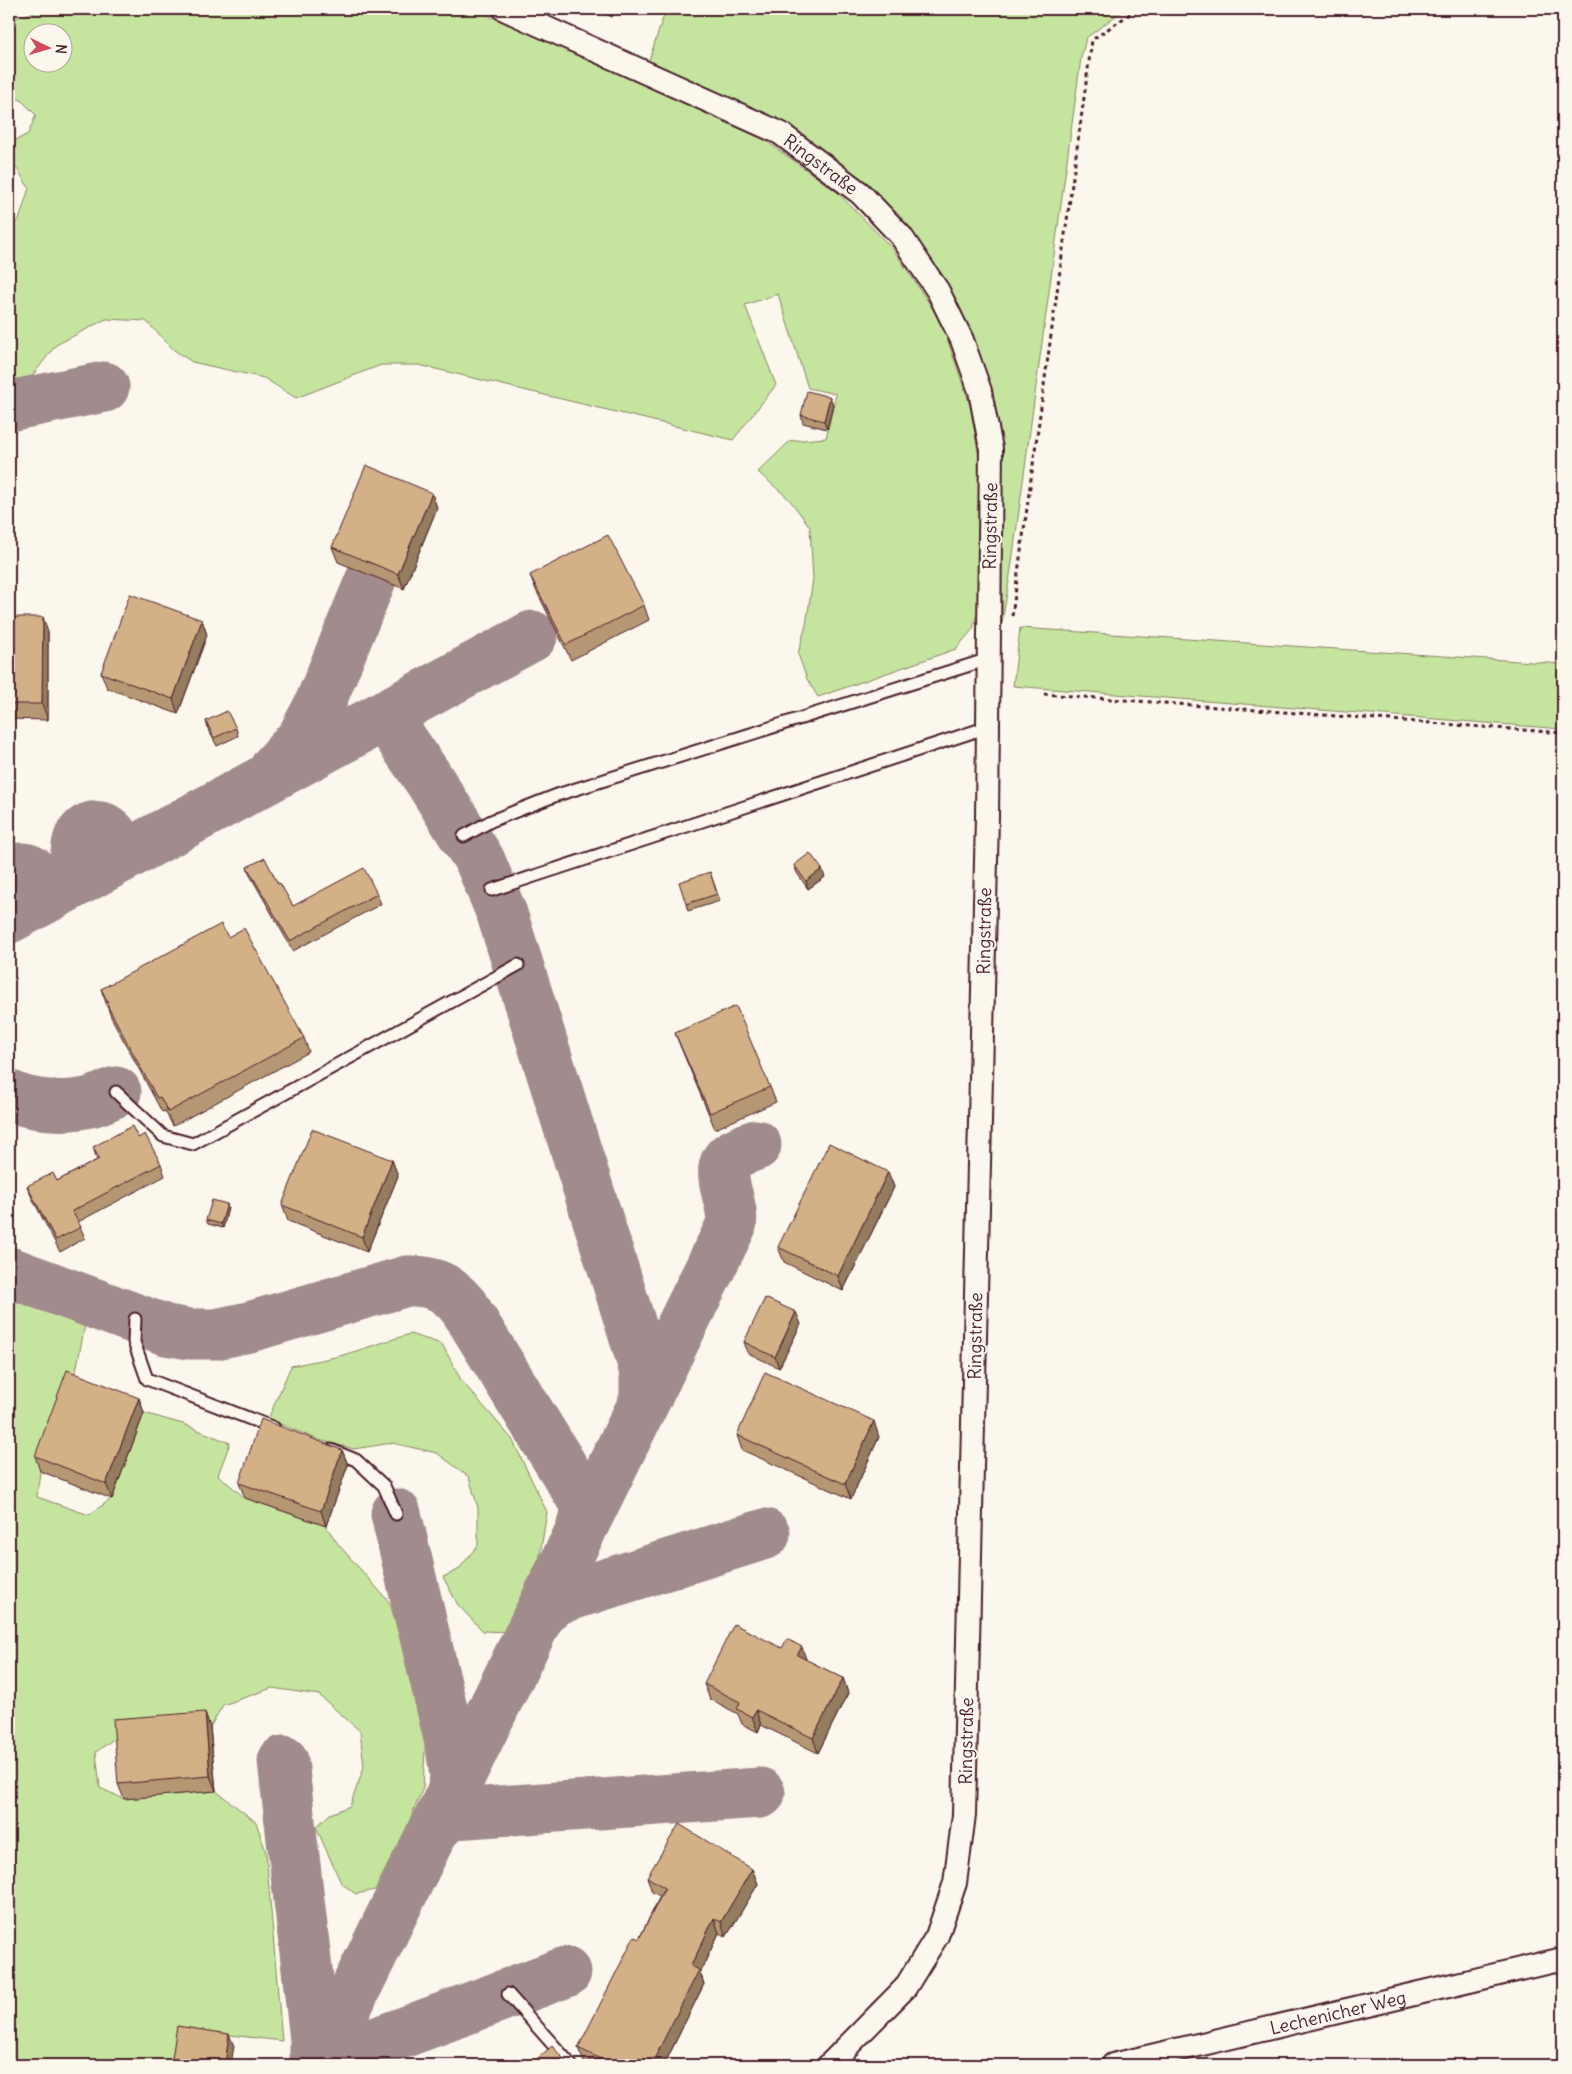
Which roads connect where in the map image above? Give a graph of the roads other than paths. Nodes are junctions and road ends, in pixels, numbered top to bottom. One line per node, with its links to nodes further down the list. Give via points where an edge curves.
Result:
1 (504, 9): 2 (street, Ringstraße, via 780,132 860,192 901,236 938,291 962,340 980,391 991,449)
2 (989, 658): 3 (street, Ringstraße); 4 (lane, via 557,795 491,821)
3 (988, 726): 5 (lane); 15 (street, Ringstraße, via 964,1815 955,1883 937,1936 905,1988)
4 (464, 836)
5 (492, 890)
6 (518, 965): 7 (lane, via 193,1144 163,1136)
7 (116, 1092)
8 (135, 1319): 9 (lane, via 134,1342 147,1379)
9 (283, 1432)
10 (320, 1446): 11 (lane, via 356,1460 384,1486)
11 (396, 1514)
12 (1563, 1959): 16 (street, Lechenicher Weg)
13 (508, 1994): 14 (lane)
14 (571, 2065)
15 (829, 2065)
16 (1113, 2065)

